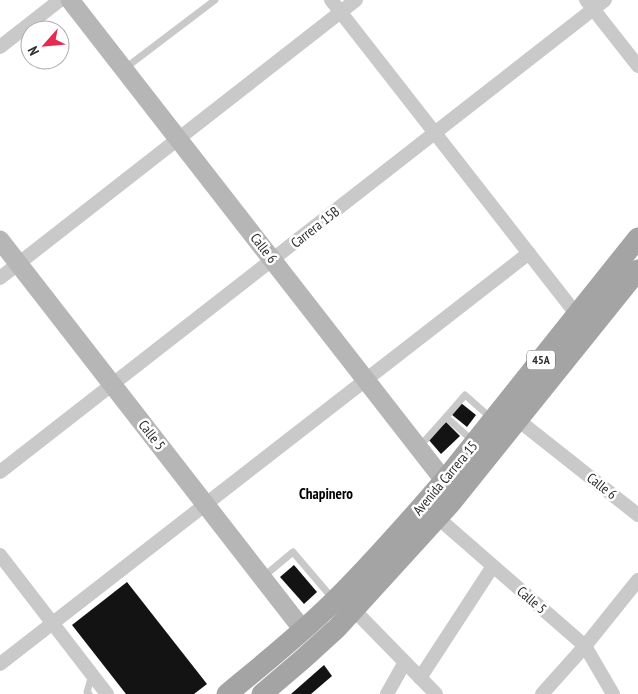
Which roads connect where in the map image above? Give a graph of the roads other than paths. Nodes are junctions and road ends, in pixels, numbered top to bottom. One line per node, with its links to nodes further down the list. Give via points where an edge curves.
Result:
1 (60, 0): 9 (street)
2 (70, 0): 11 (street, Calle 6)
3 (215, 0): 11 (lane)
4 (331, 0): 8 (street)
5 (356, 0): 8 (street)
6 (606, 0): 7 (street, Carrera 15B)
7 (590, 5): 10 (street); 12 (street, Carrera 15B)
8 (340, 12): 12 (street); 13 (street)
9 (0, 47)
10 (638, 66)
11 (124, 69): 13 (street, Calle 6)
12 (435, 133): 16 (street); 17 (street, Carrera 15B)
13 (178, 139): 17 (street, Calle 6); 18 (street)
14 (638, 238): 21 (main road, Avenida Carrera 15 / 45A)
15 (0, 240): 18 (street, Calle 5)
16 (528, 253): 21 (street); 22 (street)
17 (272, 259): 22 (street, Calle 6); 23 (street, Carrera 15B)
18 (18, 264): 20 (street); 23 (street, Calle 5)
19 (638, 270): 26 (main road, Avenida Carrera 15 / 45A)
20 (0, 278)
21 (577, 314): 25 (main road, Avenida Carrera 15 / 45A)
22 (364, 380): 28 (street, Calle 6); 31 (street)
23 (112, 384): 29 (street, Carrera 15B); 31 (street, Calle 5)
24 (446, 417): 25 (lane, via 464,395); 27 (lane); 28 (lane)
25 (493, 420): 27 (main road, Avenida Carrera 15 / 45A)
26 (518, 420): 30 (main road, Avenida Carrera 15 / 45A); 32 (street, Calle 6)
27 (475, 442): 30 (main road, Avenida Carrera 15 / 45A)
28 (418, 448): 30 (street, Calle 6)
29 (0, 472)
30 (450, 489): 33 (main road, Avenida Carrera 15 / 45A); 38 (main road, Avenida Carrera 15 / 45A)
31 (205, 504): 36 (street, Calle 5); 40 (street)
32 (638, 515)
33 (438, 518): 35 (street, Calle 5); 39 (main road, Avenida Carrera 15 / 45A)
34 (0, 555): 40 (street)
35 (493, 566): 42 (street, Calle 5); 46 (street)
36 (262, 577): 38 (lane, via 293,552); 41 (street, Calle 5)
37 (638, 580): 42 (street)
38 (334, 601): 41 (main road, Avenida Carrera 15 / 45A)
39 (354, 610): 43 (street); 50 (main road, Avenida Carrera 15 / 45A)
40 (52, 623): 44 (street); 45 (street)
41 (303, 630): 49 (main road, Avenida Carrera 15 / 45A)
42 (585, 646): 53 (street); 54 (street, Calle 5)
43 (405, 662): 46 (street); 51 (street)
44 (0, 664)
45 (92, 675): 47 (lane); 48 (street)
46 (420, 678): 52 (street)
47 (89, 694)
48 (107, 694)
49 (226, 694)
50 (262, 694)
51 (387, 694)
52 (436, 694)
53 (542, 694)
54 (613, 694)

